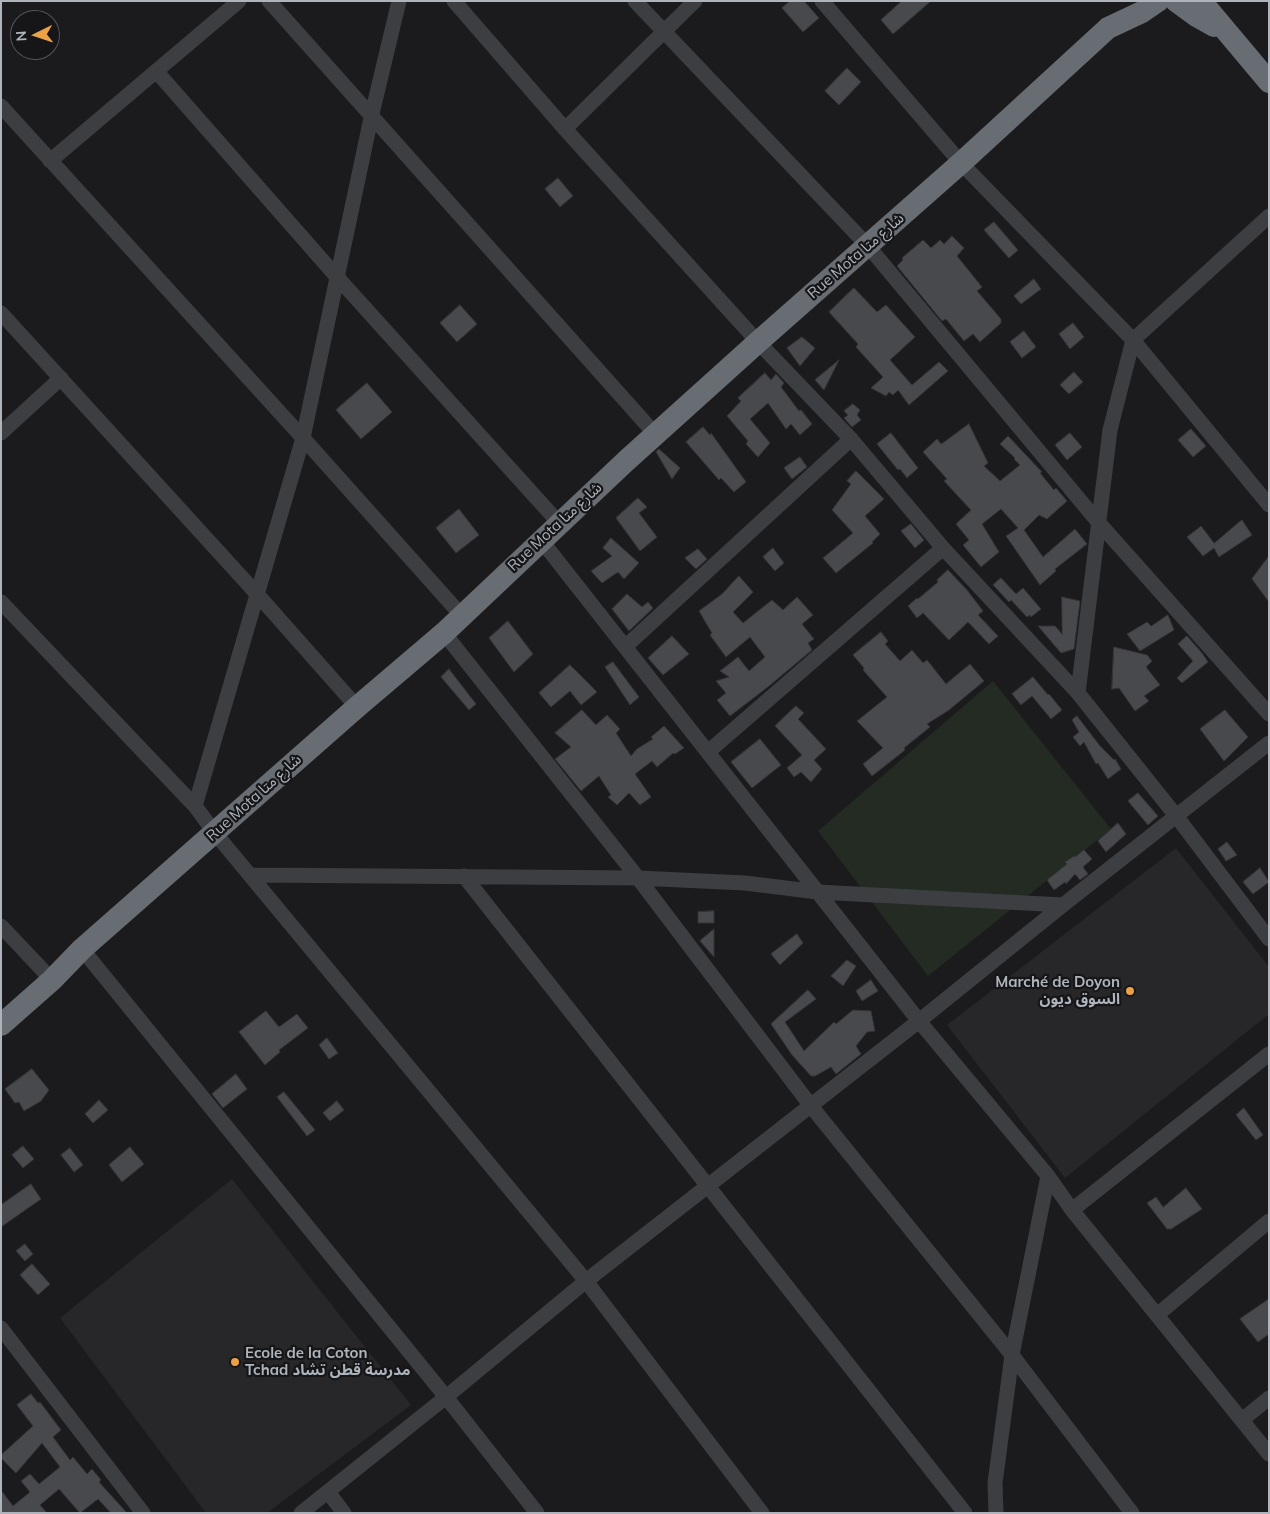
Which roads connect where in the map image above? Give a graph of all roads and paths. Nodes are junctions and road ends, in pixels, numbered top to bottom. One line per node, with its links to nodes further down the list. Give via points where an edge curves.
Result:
1 (239, 1): 15 (street)
2 (269, 1): 18 (street)
3 (399, 1): 18 (street)
4 (454, 1): 19 (street)
5 (635, 1): 14 (street)
6 (696, 1): 14 (street)
7 (822, 1): 21 (street)
8 (1121, 1): 12 (highway)
9 (1158, 1): 12 (highway)
10 (1176, 1): 13 (highway)
11 (1201, 1): 13 (highway)
12 (1108, 28): 21 (highway, Rue Mota شارع متا)
13 (1226, 32): 16 (highway)
14 (664, 33): 19 (street); 23 (street)
15 (156, 72): 20 (street); 24 (street)
16 (1269, 82)
17 (1, 106): 20 (street)
18 (371, 118): 24 (street); 30 (street)
19 (565, 129): 27 (street)
20 (50, 161): 31 (street)
21 (961, 162): 23 (highway, Rue Mota شارع متا); 26 (street)
22 (1269, 216): 26 (street)
23 (868, 246): 27 (highway, Rue Mota شارع متا); 35 (street)
24 (337, 277): 31 (street); 34 (street)
25 (1, 313): 28 (street)
26 (1133, 340): 33 (street); 35 (street, via 1110,430)
27 (758, 342): 30 (highway, Rue Mota شارع متا); 32 (street)
28 (61, 378): 29 (street); 38 (street)
29 (1, 433)
30 (656, 435): 34 (highway, Rue Mota شارع متا)
31 (303, 438): 38 (street); 40 (street)
32 (851, 439): 37 (street); 42 (street)
33 (1269, 505)
34 (559, 523): 36 (highway, Rue Mota شارع متا)
35 (1099, 523): 43 (street); 45 (street)
36 (541, 540): 40 (highway, Rue Mota شارع متا); 42 (street)
37 (943, 548): 43 (street); 47 (street)
38 (256, 594): 44 (street); 48 (street)
39 (1, 602): 48 (street)
40 (462, 616): 41 (highway, Rue Mota شارع متا)
41 (444, 633): 44 (highway, Rue Mota شارع متا); 53 (street)
42 (626, 647): 47 (street)
43 (1078, 693): 49 (street)
44 (357, 707): 50 (highway, Rue Mota شارع متا)
45 (1269, 714)
46 (1269, 743): 49 (street)
47 (708, 752): 54 (street)
48 (195, 806): 50 (street)
49 (1177, 816): 55 (street); 57 (street)
50 (215, 833): 51 (street); 59 (highway, Rue Mota شارع متا)
51 (251, 875): 52 (street); 69 (street)
52 (464, 876): 53 (street); 66 (street)
53 (638, 878): 54 (street, via 745,883); 64 (street)
54 (818, 892): 55 (street); 61 (street)
55 (1063, 905): 61 (street)
56 (1, 926): 60 (street)
57 (1263, 926): 58 (street)
58 (1269, 939)
59 (82, 949): 60 (highway, Rue Mota شارع متا); 73 (street)
60 (52, 980): 62 (highway, Rue Mota شارع متا)
61 (919, 1021): 64 (street); 65 (street)
62 (1, 1025)
63 (1269, 1054): 67 (street)
64 (810, 1106): 66 (street); 72 (street)
65 (1048, 1176): 67 (street); 72 (street)
66 (708, 1186): 69 (street); 83 (street)
67 (1072, 1210): 70 (street)
68 (1269, 1221): 70 (street)
69 (586, 1281): 73 (street); 82 (street)
70 (1157, 1315): 75 (street)
71 (1, 1328): 78 (street)
72 (1012, 1356): 84 (street, via 995,1483); 85 (street)
73 (446, 1397): 77 (street); 81 (street)
74 (1269, 1398): 75 (street)
75 (1242, 1420): 76 (street)
76 (1269, 1454)
77 (328, 1492): 79 (street); 80 (street)
78 (143, 1513)
79 (301, 1513)
80 (344, 1513)
81 (537, 1513)
82 (762, 1513)
83 (965, 1513)
84 (996, 1513)
85 (1132, 1513)

